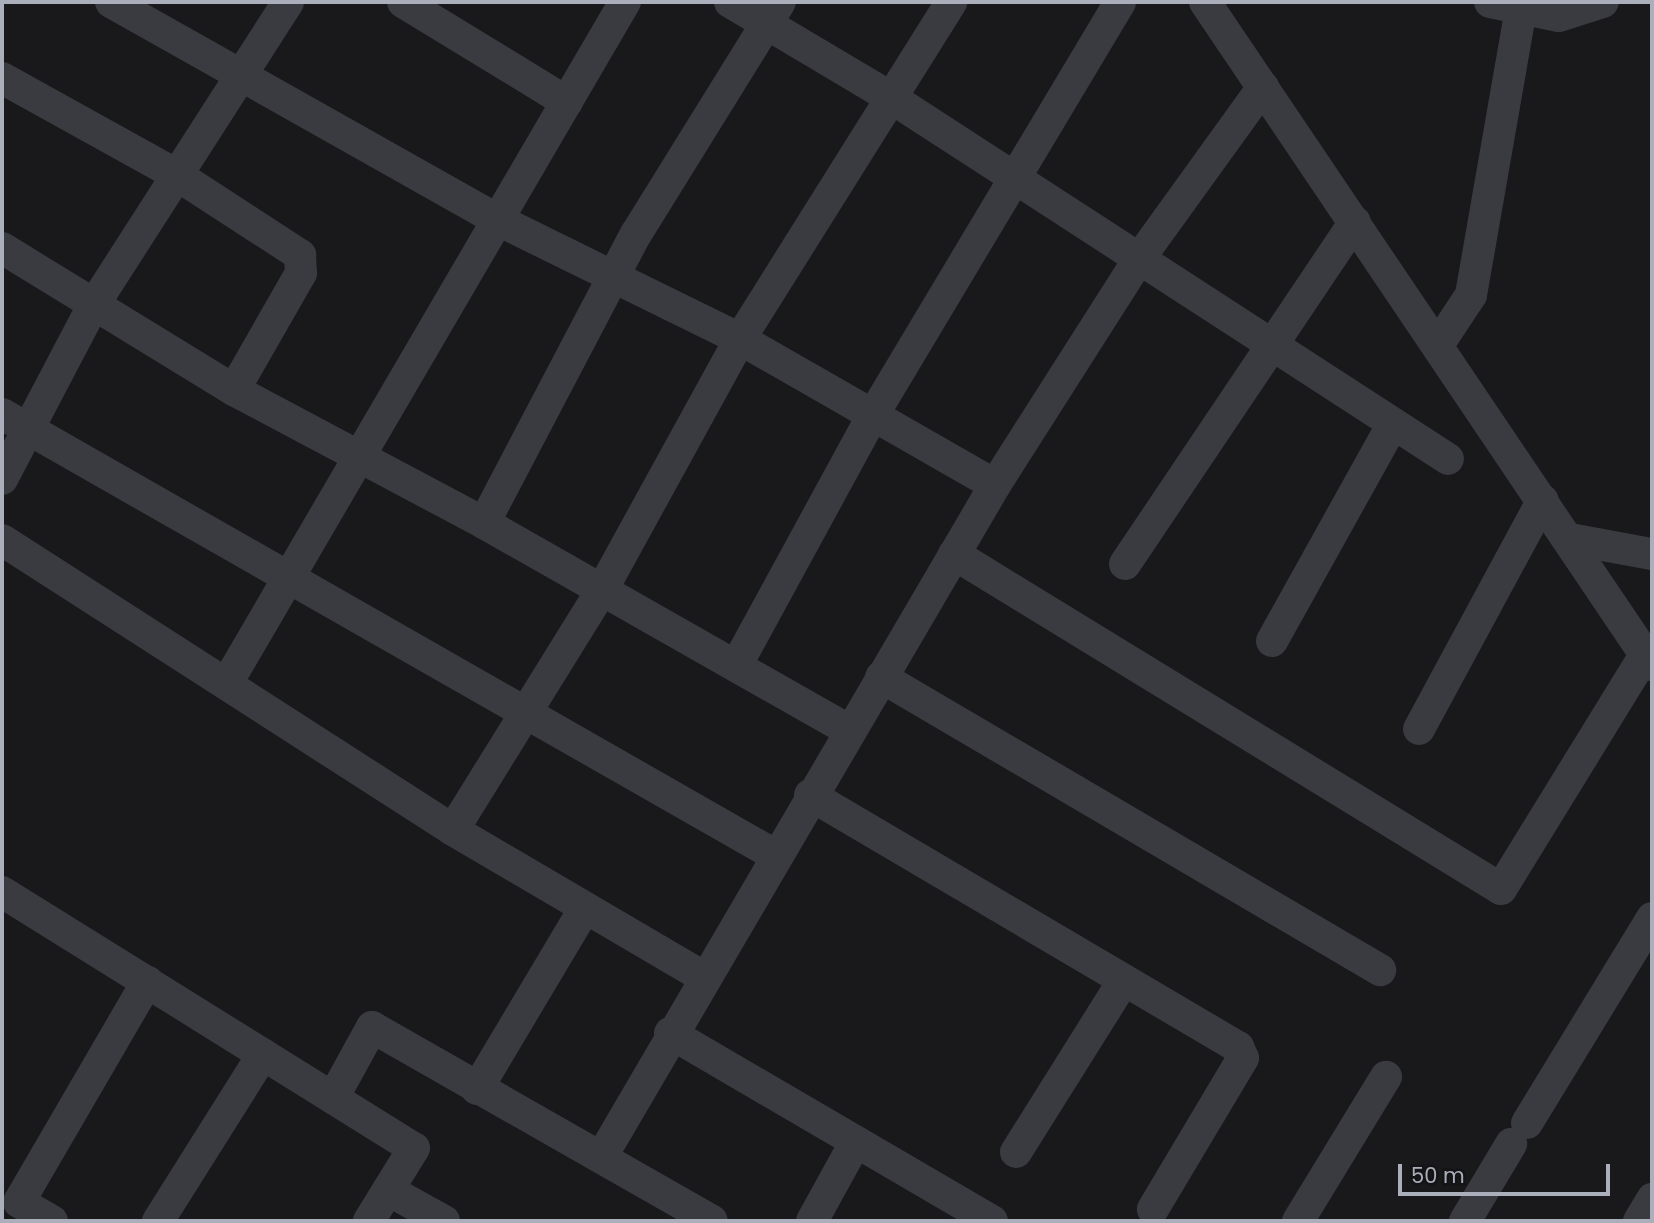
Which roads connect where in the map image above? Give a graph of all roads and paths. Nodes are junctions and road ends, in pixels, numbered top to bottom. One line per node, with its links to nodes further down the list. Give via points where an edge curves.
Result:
1 (111, 2): 12 (street)
2 (288, 2): 12 (street)
3 (403, 2): 16 (street)
4 (625, 2): 16 (street)
5 (730, 2): 11 (street)
6 (951, 2): 15 (street)
7 (1120, 2): 18 (street)
8 (1205, 2): 14 (street)
9 (1603, 2): 10 (street, via 1559,16)
10 (1505, 5): 27 (street, via 1471,295)
11 (774, 11): 15 (street); 23 (street, via 636,234)
12 (241, 76): 17 (street); 19 (street)
13 (2, 78): 17 (street)
14 (1263, 87): 20 (street); 22 (street)
15 (890, 97): 18 (street); 25 (street)
16 (567, 102): 19 (street)
17 (177, 175): 24 (street); 28 (street, via 300,255 304,265)
18 (1013, 177): 22 (street); 29 (street)
19 (498, 220): 23 (street); 32 (street)
20 (1354, 222): 26 (street); 27 (street)
21 (2, 248): 24 (street)
22 (1139, 259): 26 (street); 35 (street)
23 (615, 280): 25 (street); 37 (street)
24 (93, 306): 28 (street); 30 (street)
25 (740, 339): 29 (street); 44 (street)
26 (1271, 344): 31 (street); 42 (street)
27 (1438, 345): 36 (street)
28 (234, 390): 32 (street)
29 (873, 415): 35 (street); 47 (street)
30 (15, 421): 34 (street); 43 (street)
31 (1393, 424): 33 (street); 45 (street)
32 (357, 457): 37 (street); 43 (street)
33 (1448, 459)
34 (2, 479)
35 (995, 485): 40 (street)
36 (1543, 500): 38 (street); 51 (street)
37 (484, 523): 44 (street)
38 (1570, 539): 41 (street); 46 (street)
39 (2, 540): 49 (street)
40 (954, 554): 46 (street, via 1501,889); 48 (street)
41 (1652, 554)
42 (1125, 564)
43 (287, 580): 49 (street); 50 (street)
44 (602, 590): 47 (street); 50 (street)
45 (1272, 641)
46 (1649, 660)
47 (736, 666): 52 (street)
48 (881, 677): 52 (street); 59 (street)
49 (227, 683): 54 (street)
50 (523, 712): 54 (street); 55 (street)
51 (1419, 729)
52 (849, 730): 53 (street)
53 (810, 794): 55 (street); 61 (street)
54 (453, 830): 57 (street)
55 (773, 854): 60 (street)
56 (2, 892): 62 (street)
57 (584, 908): 60 (street); 66 (street)
58 (1652, 918): 82 (street)
59 (1380, 970)
60 (702, 976): 63 (street)
61 (1124, 980): 69 (street); 73 (street, via 1238,1047 1243,1058)
62 (147, 982): 64 (street); 75 (street, via 19,1202)
63 (670, 1033): 68 (street); 70 (street)
64 (263, 1054): 67 (street); 76 (street)
65 (1386, 1077): 81 (street)
66 (477, 1089): 67 (street, via 372,1027); 70 (street)
67 (333, 1098): 71 (street, via 414,1148)
68 (855, 1143): 74 (street); 80 (street)
69 (1016, 1152)
70 (602, 1156): 79 (street)
71 (388, 1190): 77 (street); 78 (street)
72 (1652, 1199): 83 (street)
73 (1153, 1209)
74 (978, 1218)
75 (52, 1221)
76 (158, 1221)
77 (369, 1221)
78 (444, 1221)
79 (712, 1221)
80 (812, 1221)
81 (1298, 1221)
82 (1465, 1221)
83 (1639, 1221)

